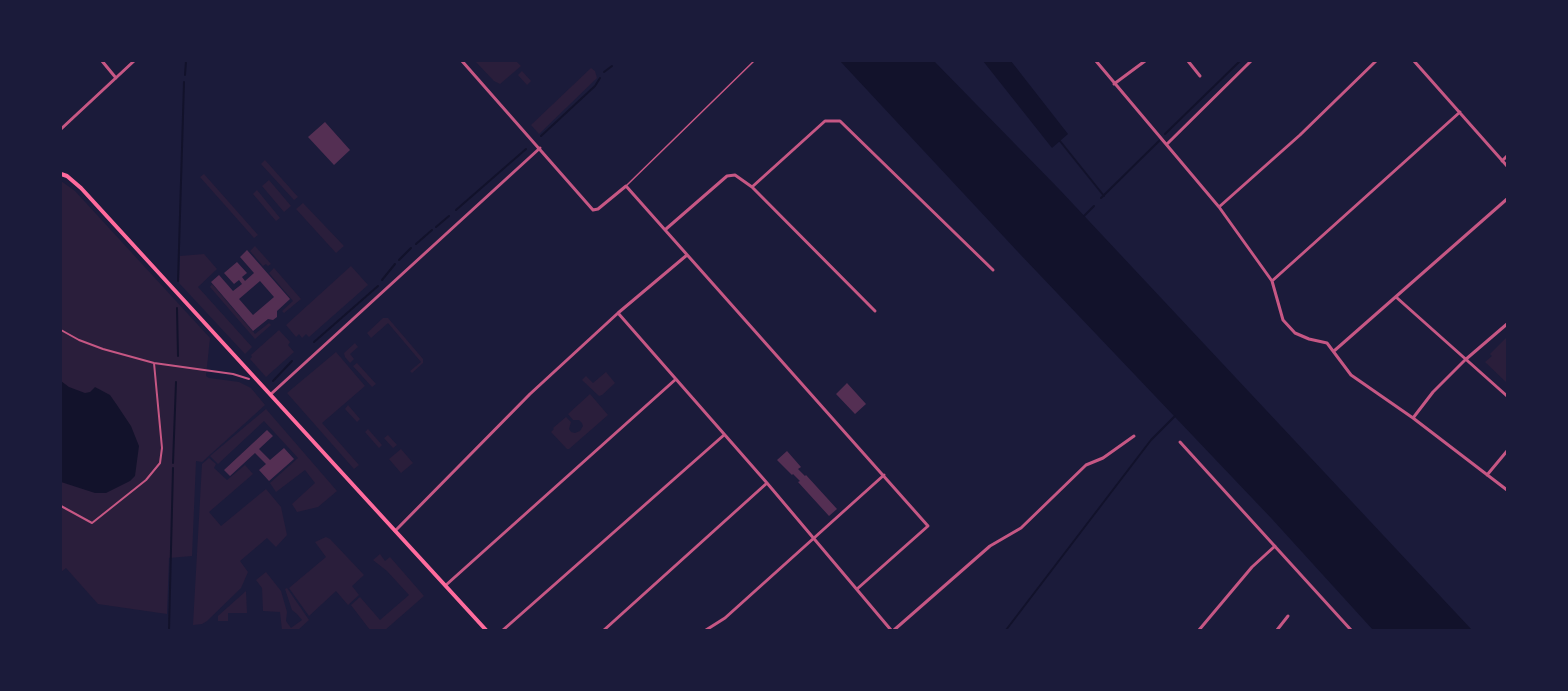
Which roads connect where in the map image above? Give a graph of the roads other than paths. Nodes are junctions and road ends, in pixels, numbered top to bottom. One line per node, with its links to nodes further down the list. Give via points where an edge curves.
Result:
1 (102, 61): 12 (street)
2 (134, 61): 12 (street)
3 (462, 61): 17 (street)
4 (754, 61): 22 (lane)
5 (1096, 61): 13 (street)
6 (1145, 61): 13 (street)
7 (1188, 61): 11 (street)
8 (1251, 61): 16 (street)
9 (1376, 61): 25 (street, via 1300,136)
10 (1414, 61): 14 (street)
11 (1200, 76)
12 (116, 78): 15 (street)
13 (1114, 84): 16 (street)
14 (1460, 112): 19 (street); 29 (street)
15 (61, 129)
16 (1167, 144): 25 (street)
17 (540, 148): 22 (street, via 593,210 598,209); 40 (street)
18 (1507, 156): 19 (street)
19 (1502, 161): 20 (street)
20 (1507, 166)
21 (61, 174): 40 (main road, via 81,188)
22 (626, 186): 26 (street)
23 (752, 187): 26 (street, via 735,175 727,176); 28 (street, via 824,121 840,121); 31 (street)
24 (1507, 199): 30 (street)
25 (1219, 207): 29 (street)
26 (666, 229): 27 (street)
27 (687, 255): 32 (street); 47 (street)
28 (992, 270)
29 (1272, 282): 35 (street, via 1283,320 1295,333 1309,340 1327,343)
30 (1396, 297): 35 (street); 36 (street)
31 (875, 311)
32 (618, 313): 39 (street); 52 (street, via 530,394)
33 (1507, 324): 36 (street)
34 (61, 330): 37 (street, via 103,349)
35 (1334, 350): 42 (street, via 1351,375)
36 (1465, 360): 41 (street); 42 (street, via 1433,392)
37 (154, 363): 38 (street); 51 (street, via 162,448 160,463 146,480 92,523)
38 (249, 378)
39 (676, 379): 43 (street); 55 (street)
40 (271, 394): 52 (main road)
41 (1507, 396)
42 (1413, 418): 48 (street)
43 (724, 435): 49 (street); 59 (street)
44 (1134, 436): 62 (street, via 1103,458 1086,465 1021,528 990,546)
45 (1180, 442): 54 (street)
46 (1507, 451): 48 (street)
47 (884, 475): 53 (street); 56 (street, via 928,526)
48 (1487, 475): 50 (street)
49 (767, 483): 53 (street); 60 (street)
50 (1507, 490)
51 (61, 506)
52 (395, 531): 55 (main road)
53 (815, 539): 56 (street); 61 (street, via 725,618)
54 (1275, 546): 63 (street, via 1252,567); 65 (street)
55 (446, 585): 58 (main road)
56 (856, 589): 62 (street)
57 (1288, 616): 64 (street)
58 (486, 630)
59 (503, 630)
60 (604, 630)
61 (706, 630)
62 (892, 630)
63 (1199, 630)
64 (1277, 630)
65 (1351, 630)

